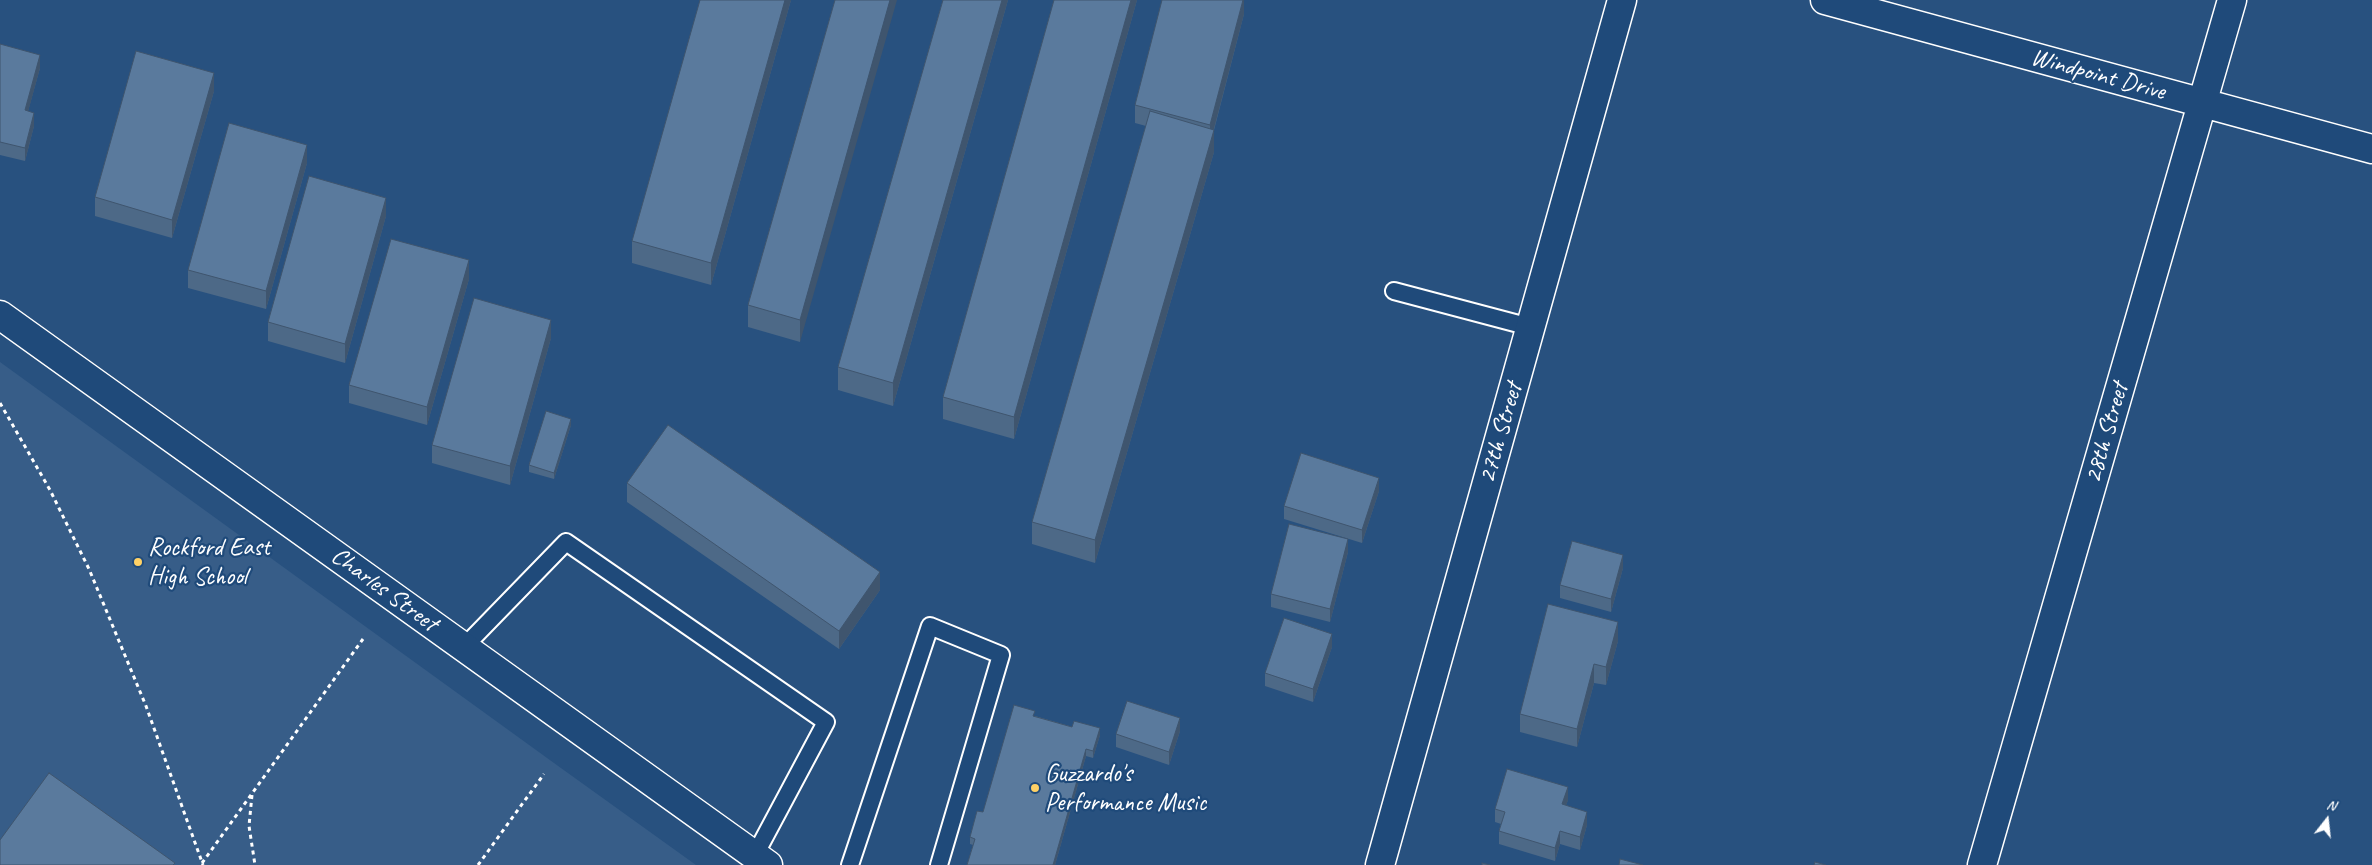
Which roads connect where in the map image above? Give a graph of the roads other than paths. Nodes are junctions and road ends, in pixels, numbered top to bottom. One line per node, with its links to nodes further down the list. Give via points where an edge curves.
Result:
1 (1622, 0): 8 (street, 27th Street)
2 (1824, 0): 4 (street, Windpoint Drive)
3 (2232, 0): 4 (street, 28th Street)
4 (2202, 104): 5 (street, Windpoint Drive); 14 (street, 28th Street)
5 (2372, 149)
6 (1394, 291): 8 (lane)
7 (0, 315): 9 (street, Charles Street)
8 (1530, 327): 13 (street, 27th Street)
9 (464, 647): 10 (street, Charles Street); 10 (lane, via 566,542 826,722)
10 (761, 860)
11 (850, 865): 12 (lane, via 930,626 1001,655)
12 (939, 865)
13 (1380, 865)
14 (1982, 865)

